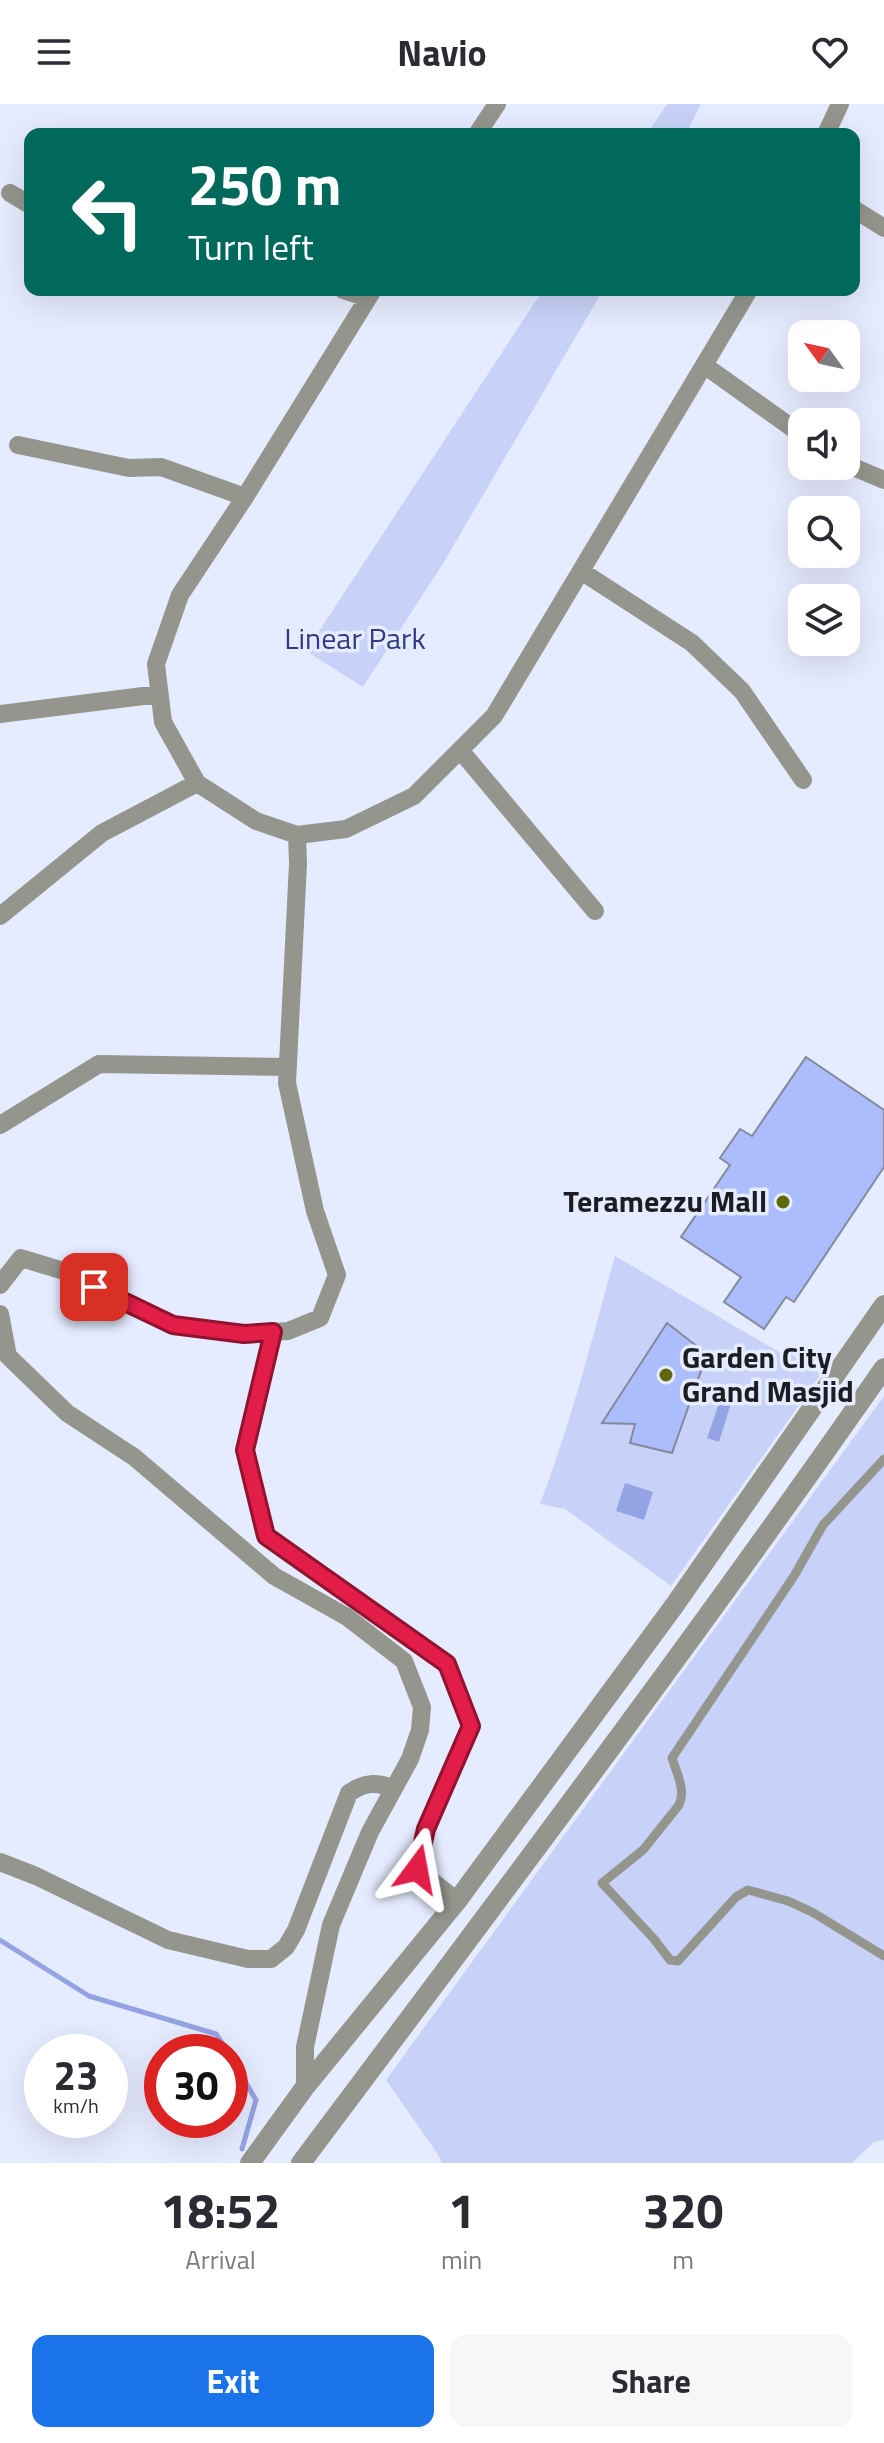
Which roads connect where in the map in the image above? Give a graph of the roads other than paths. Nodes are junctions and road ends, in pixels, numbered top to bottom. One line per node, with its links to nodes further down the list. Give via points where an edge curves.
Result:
1 (497, 104): 3 (street)
2 (840, 104): 4 (street)
3 (481, 128)
4 (829, 128)
5 (10, 193): 6 (street)
6 (24, 201)
7 (860, 213): 8 (street)
8 (884, 228)
9 (369, 296): 16 (street)
10 (745, 296): 11 (street)
11 (704, 365): 12 (street); 17 (street)
12 (788, 425)
13 (18, 445): 16 (street, via 129,468 161,467)
14 (860, 470): 15 (street)
15 (884, 480)
16 (245, 497): 18 (street, via 180,595 156,664)
17 (581, 571): 20 (street, via 494,716); 21 (street, via 692,643 742,691)
18 (159, 694): 19 (street); 22 (street, via 163,722)
19 (0, 714)
20 (460, 750): 23 (street, via 414,796 346,829); 24 (street)
21 (803, 780)
22 (197, 783): 23 (street, via 256,821); 25 (street, via 102,833)
23 (297, 835): 26 (street)
24 (595, 911)
25 (0, 916)
26 (288, 1067): 27 (street, via 99,1064); 31 (street, via 315,1211 337,1275 320,1318)
27 (0, 1125)
28 (0, 1285): 31 (street, via 21,1258 67,1272 173,1325 244,1334)
29 (884, 1305): 36 (street, via 691,1582)
30 (0, 1314): 34 (street, via 8,1356 67,1413 134,1457 274,1576 347,1617 404,1661 422,1707 415,1745)
31 (273, 1332): 36 (street, via 245,1450 266,1536 447,1664 471,1726 426,1829 417,1869)
32 (884, 1368): 40 (street, via 666,1674)
33 (884, 1459): 37 (lane, via 823,1525 672,1758 681,1788 679,1805 643,1850 602,1883 670,1960 678,1961 748,1890 812,1912)
34 (394, 1788): 35 (street, via 362,1783 349,1793 296,1930 271,1959 248,1959 168,1940); 38 (street, via 331,1925 305,2047)
35 (0, 1862)
36 (457, 1901): 38 (street)
37 (884, 1956)
38 (305, 2087): 39 (street)
39 (250, 2163)
40 (301, 2163)

